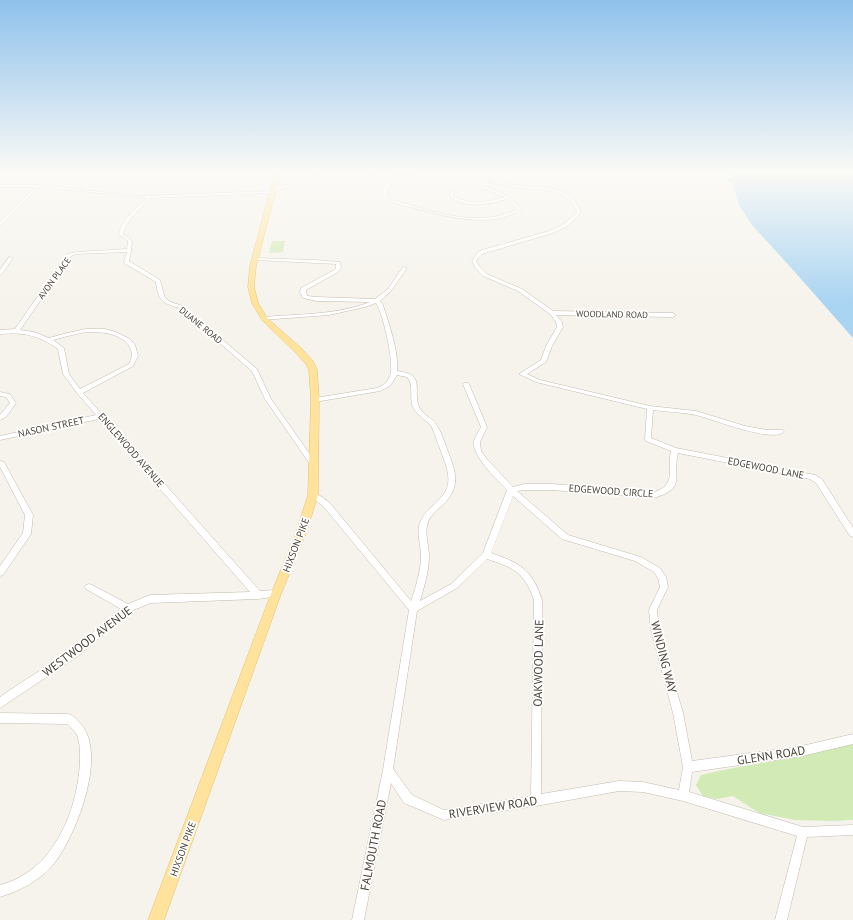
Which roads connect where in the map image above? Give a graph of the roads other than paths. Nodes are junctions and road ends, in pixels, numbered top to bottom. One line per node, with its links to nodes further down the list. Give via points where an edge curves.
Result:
1 (8, 217): 7 (street)
2 (131, 217): 8 (street, DUANE ROAD, via 121,234 130,241)
3 (266, 217): 10 (main road, HIXSON PIKE)
4 (452, 217): 5 (street)
5 (487, 217)
6 (574, 217): 14 (street, via 566,225 551,232 484,251 474,261 485,275 520,290)
7 (0, 225)
8 (129, 250): 17 (street, AVON PLACE, via 77,253 69,256); 32 (street, DUANE ROAD, via 126,262 158,281 159,295 166,302 181,307 255,370 268,399)
9 (11, 258): 12 (street)
10 (255, 259): 13 (street, via 338,264 339,268 336,271 303,288 305,297); 16 (main road, HIXSON PIKE, via 251,275 252,286 255,303)
11 (405, 268): 13 (street, via 387,293)
12 (0, 273)
13 (377, 301): 16 (street, via 346,310); 20 (street, via 390,338)
14 (552, 313): 15 (street, WOODLAND ROAD); 25 (street, via 560,327 544,361 522,374 538,381)
15 (673, 315)
16 (264, 319): 24 (main road, HIXSON PIKE, via 310,363 313,370)
17 (17, 330): 18 (street, ENGLEWOOD AVENUE); 19 (street, ENGLEWOOD AVENUE, via 33,333)
18 (0, 332)
19 (48, 340): 22 (street, ENGLEWOOD AVENUE, via 61,348 66,374); 22 (street, via 71,333 100,331 116,334 131,342 135,357 130,366)
20 (395, 373): 24 (street, via 389,384 378,390); 42 (street, via 403,373 414,380 416,409 431,421 437,430 452,473 448,496 428,515 423,526 425,555 420,588)
21 (466, 384): 33 (street, WINDING WAY, via 484,427 477,442 478,451)
22 (79, 392): 26 (street, ENGLEWOOD AVENUE)
23 (0, 394): 27 (street, via 8,395 13,403)
24 (315, 400): 32 (main road, HIXSON PIKE)
25 (650, 408): 28 (street, via 696,413 744,428); 30 (street, via 648,439)
26 (102, 416): 29 (street, NASON STREET); 39 (street, ENGLEWOOD AVENUE)
27 (0, 418)
28 (781, 432)
29 (0, 438)
30 (675, 450): 33 (street, EDGEWOOD CIRCLE, via 674,478 671,487 665,493 654,495 552,487 524,487); 35 (street, EDGEWOOD LANE, via 812,477 819,482)
31 (0, 463): 37 (street, via 29,515 27,534)
32 (315, 466): 34 (main road, HIXSON PIKE)
33 (511, 490): 36 (street); 46 (street, WINDING WAY, via 565,537 638,559 657,570 662,577 664,587 653,610 655,630 678,713)
34 (313, 495): 40 (main road, HIXSON PIKE, via 301,533); 42 (street, via 326,504)
35 (853, 534)
36 (486, 554): 42 (street, via 454,586); 49 (street, OAKWOOD LANE, via 510,563 527,576 535,586 538,600)
37 (0, 573)
38 (90, 587): 41 (street)
39 (258, 594): 40 (street, WESTWOOD AVENUE); 41 (street, WESTWOOD AVENUE, via 150,599)
40 (276, 594): 53 (main road, HIXSON PIKE)
41 (128, 608): 43 (street, WESTWOOD AVENUE, via 75,653)
42 (413, 609): 47 (street)
43 (0, 703)
44 (0, 718): 52 (street, via 69,719 78,727 83,739 85,762 83,786 75,813 67,832 48,862 30,878)
45 (853, 739): 46 (street, GLENN ROAD, via 802,751)
46 (688, 767): 48 (street, WINDING WAY)
47 (388, 770): 49 (street, RIVERVIEW ROAD, via 408,798 444,815); 54 (street, FALMOUTH ROAD)
48 (683, 796): 49 (street, RIVERVIEW ROAD, via 643,787 619,786); 51 (street, RIVERVIEW ROAD)
49 (536, 801)
50 (853, 830): 51 (street, RIVERVIEW ROAD)
51 (803, 832): 55 (street)
52 (0, 891)
53 (156, 920)
54 (358, 920)
55 (781, 920)

